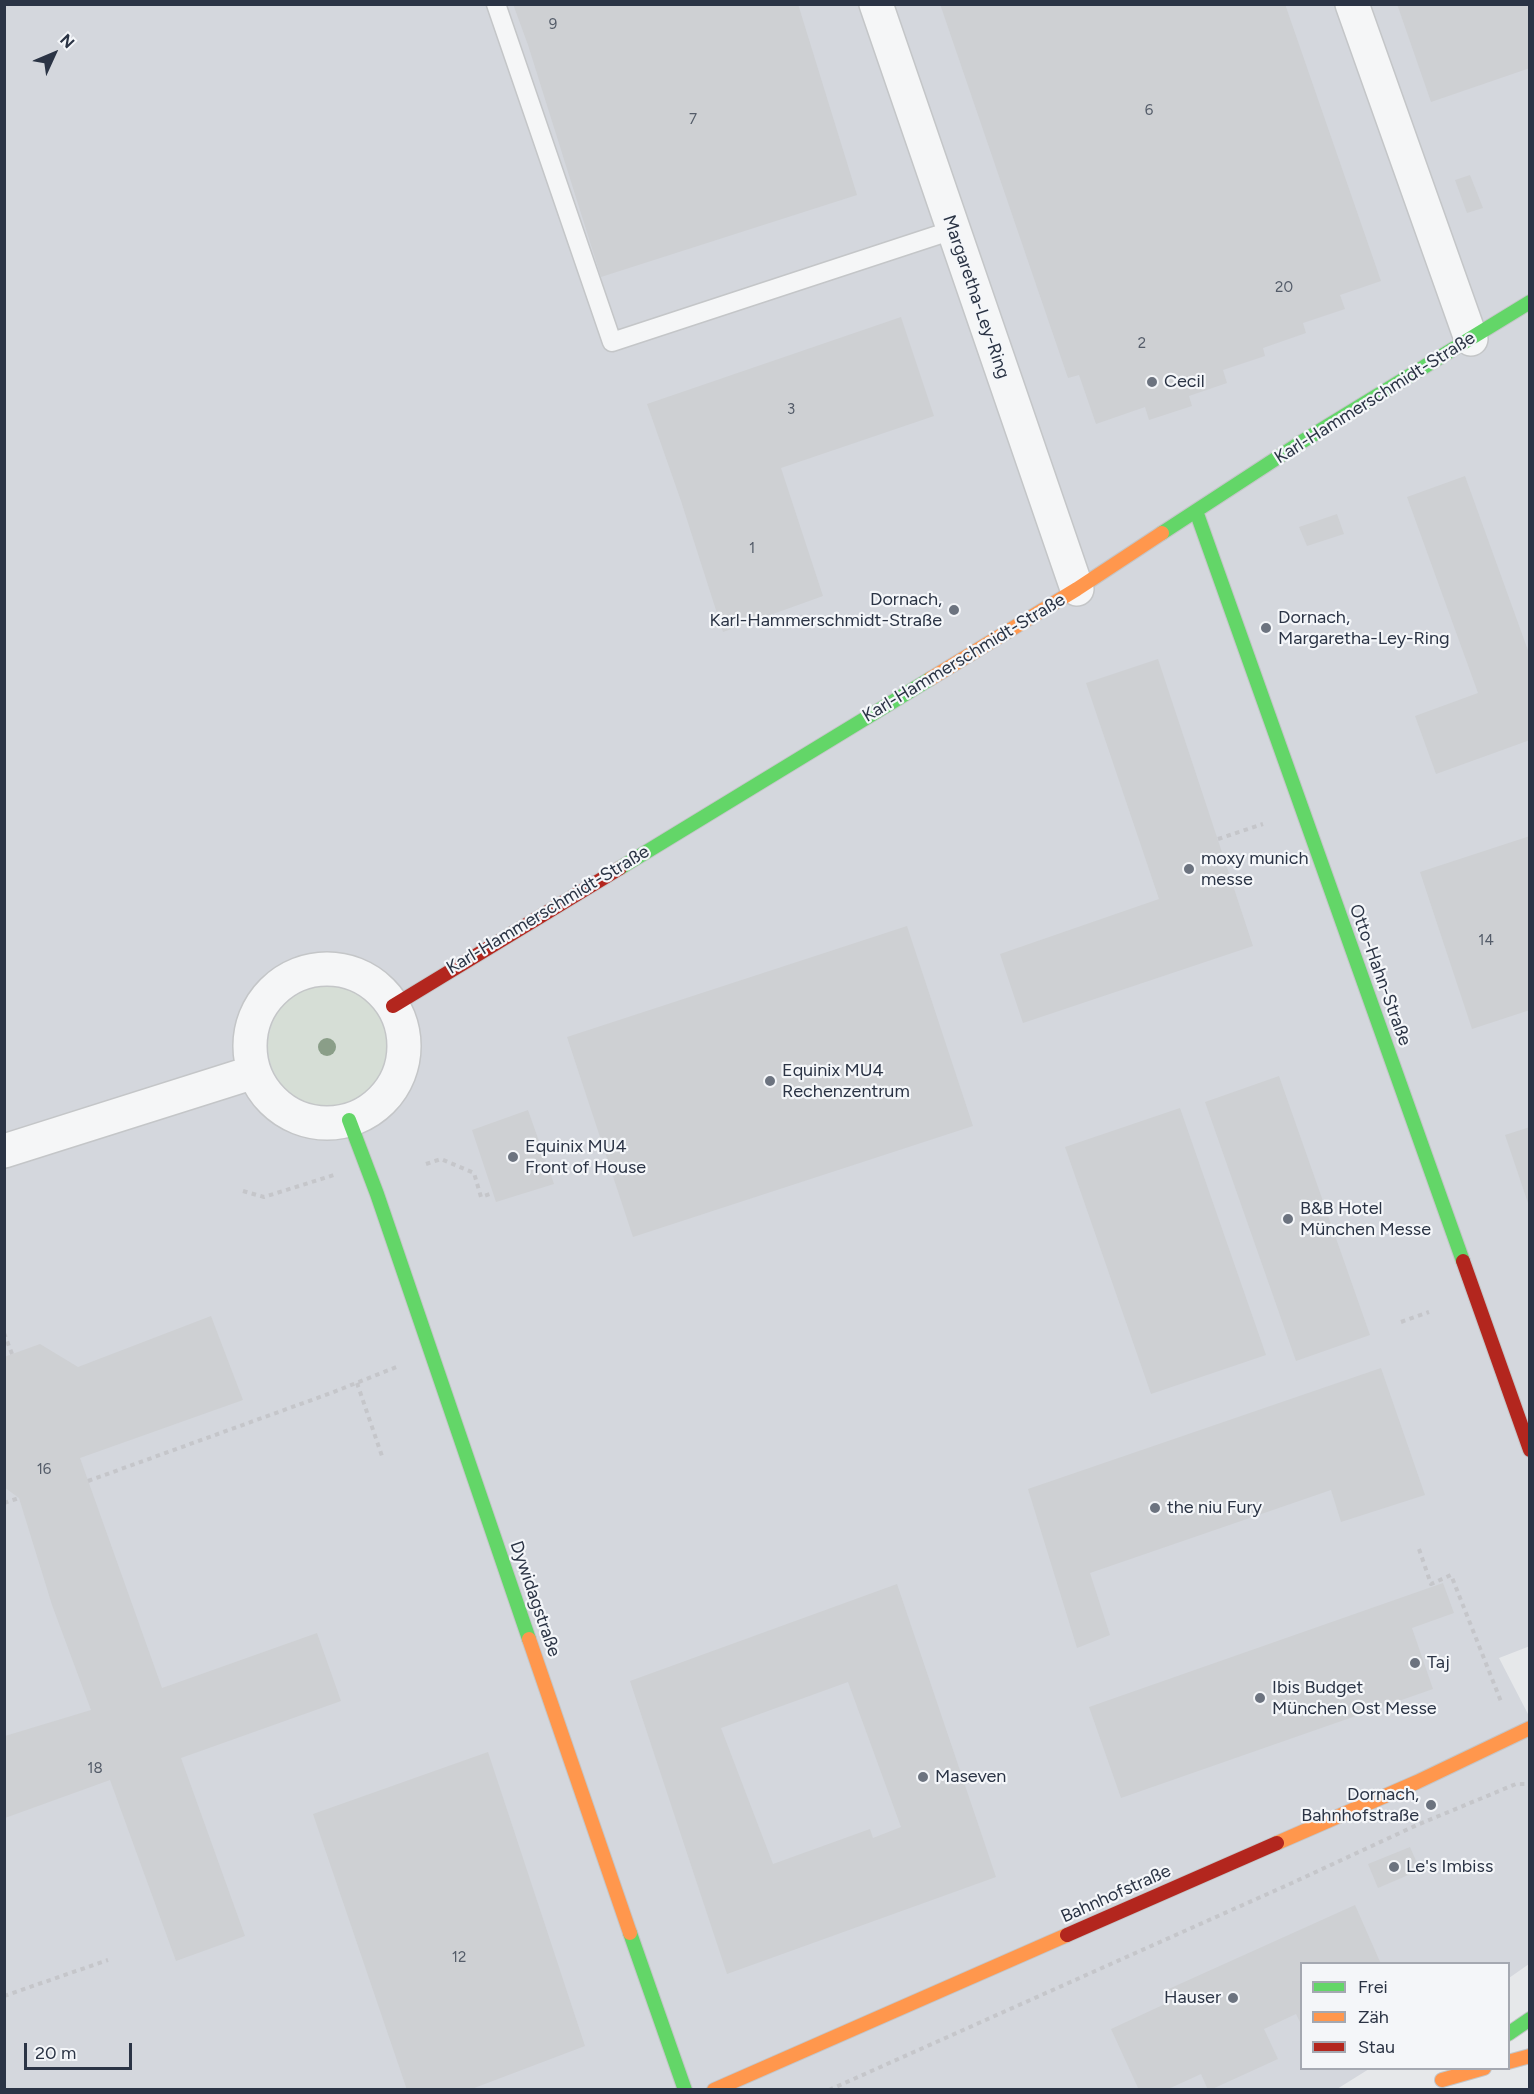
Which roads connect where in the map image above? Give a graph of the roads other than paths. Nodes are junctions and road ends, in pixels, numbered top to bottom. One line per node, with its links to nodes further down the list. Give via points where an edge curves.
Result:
1 (496, 4): 4 (lane, via 612,342)
2 (876, 4): 4 (street, Margaretha-Ley-Ring)
3 (1352, 4): 6 (street)
4 (952, 230): 8 (street, Margaretha-Ley-Ring)
5 (1530, 302): 6 (street, Karl-Hammerschmidt-Straße)
6 (1471, 339): 7 (street, Karl-Hammerschmidt-Straße)
7 (1196, 511): 8 (street, Karl-Hammerschmidt-Straße); 13 (street, Otto-Hahn-Straße)
8 (1077, 589): 9 (street, Karl-Hammerschmidt-Straße)
9 (393, 1005): 10 (street, via 381,991 349,972 331,968 294,976 278,986 256,1016 250,1053); 11 (street, via 405,1044 395,1083 383,1100)
10 (254, 1072): 11 (street, via 282,1108 303,1119 326,1123); 12 (street)
11 (349, 1120): 22 (street, Dywidagstraße)
12 (4, 1151)
13 (1530, 1450)
14 (1530, 1728): 23 (street, Bahnhofstraße, via 1408,1786)
15 (1530, 2019): 16 (street)
16 (1510, 2033)
17 (1530, 2056): 18 (street)
18 (1510, 2062)
19 (1456, 2070): 21 (street)
20 (1477, 2070): 21 (street)
21 (1442, 2080): 24 (street)
22 (685, 2090)
23 (714, 2090)
24 (1429, 2090)

